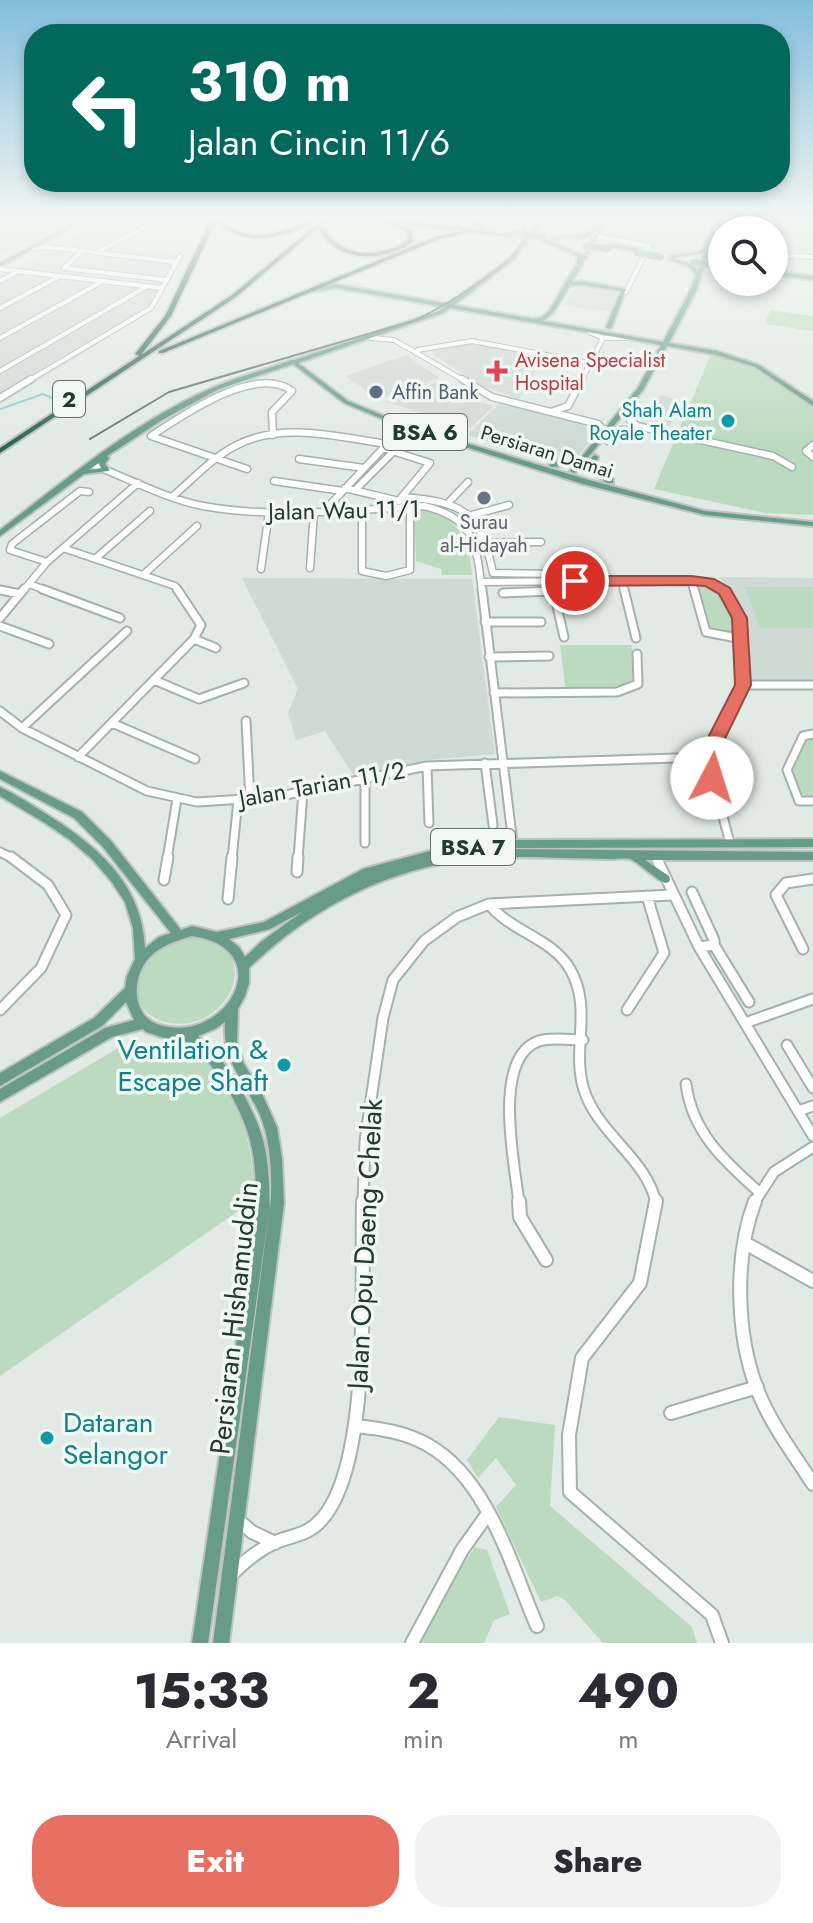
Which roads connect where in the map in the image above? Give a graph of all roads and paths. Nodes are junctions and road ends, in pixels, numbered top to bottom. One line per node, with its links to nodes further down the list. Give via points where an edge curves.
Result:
1 (464, 293): 19 (main road)
2 (27, 294): 18 (street)
3 (80, 294): 28 (street)
4 (134, 294): 45 (street)
5 (159, 294): 47 (street, via 151,308)
6 (179, 294): 38 (highway)
7 (228, 294): 38 (highway, 2)
8 (237, 294): 43 (highway, 2)
9 (303, 294): 43 (highway)
10 (391, 294): 16 (main road)
11 (463, 294): 17 (main road)
12 (563, 294): 20 (main road)
13 (625, 294): 23 (main road)
14 (691, 294): 25 (main road)
15 (694, 294): 25 (main road)
16 (428, 302): 17 (main road); 17 (main road); 21 (main road)
17 (447, 305): 19 (main road); 19 (main road); 21 (main road); 26 (main road)
18 (0, 308)
19 (462, 308): 20 (main road, via 533,319); 22 (main road)
20 (551, 312): 22 (main road, via 552,321)
21 (429, 314): 41 (main road)
22 (565, 326): 24 (main road)
23 (609, 327): 24 (main road); 33 (main road)
24 (582, 329): 27 (main road)
25 (674, 331): 33 (main road); 34 (main road); 35 (main road, via 678,342)
26 (389, 332): 29 (main road); 32 (street)
27 (590, 332): 30 (street); 31 (main road)
28 (0, 338)
29 (371, 338): 32 (street); 39 (main road)
30 (603, 338): 31 (street); 42 (street)
31 (627, 338): 33 (main road)
32 (394, 340): 36 (street)
33 (647, 340): 34 (main road); 34 (main road)
34 (666, 347): 35 (main road); 35 (main road); 51 (main road); 52 (main road)
35 (689, 348): 49 (main road, via 754,364)
36 (409, 349): 37 (street); 40 (street)
37 (431, 350): 40 (street); 42 (street, via 470,341)
38 (138, 354): 57 (highway, 2)
39 (323, 354): 41 (main road); 46 (main road, via 311,362)
40 (432, 360): 48 (street, via 485,394)
41 (295, 361): 44 (main road); 46 (main road, Persiaran Damai / BSA 6); 68 (main road, via 182,398)
42 (590, 363): 50 (street)
43 (127, 368): 60 (highway, 2)
44 (274, 369): 46 (main road); 61 (main road, via 186,402)
45 (0, 371)
46 (310, 372): 53 (main road, Persiaran Damai / BSA 6, via 346,402); 69 (main road, Persiaran Damai / BSA 6, via 373,410)
47 (0, 398)
48 (517, 404): 50 (street, via 553,412); 56 (street, via 598,424)
49 (813, 404)
50 (568, 406): 52 (street, via 569,415 598,421)
51 (633, 410): 54 (street, via 630,420); 56 (main road)
52 (622, 414): 56 (main road)
53 (404, 426): 59 (street); 69 (main road, Persiaran Damai / BSA 6)
54 (646, 429): 56 (street, via 626,429); 70 (street, via 773,456)
55 (273, 435): 59 (street, via 316,435); 67 (street, via 245,441); 67 (street, via 271,414 292,391 268,380 195,406 151,436)
56 (604, 440): 63 (main road); 66 (main road)
57 (0, 443)
58 (813, 445): 64 (street, via 806,451)
59 (385, 446): 62 (street); 71 (street)
60 (0, 451)
61 (113, 451): 68 (main road); 73 (main road, via 102,462)
62 (394, 451): 81 (street); 84 (street, via 430,463)
63 (595, 457): 74 (main road); 79 (main road, via 591,469)
64 (813, 457)
65 (299, 459): 71 (street)
66 (585, 459): 69 (main road); 74 (main road)
67 (218, 460): 72 (street); 83 (street)
68 (93, 462): 73 (street, Jalan Wau 11/1); 75 (main road); 96 (main road)
69 (550, 467): 74 (main road); 79 (main road, Persiaran Damai / BSA 6)
70 (792, 467)
71 (364, 468): 80 (street)
72 (247, 469)
73 (106, 470): 75 (main road); 78 (street, Jalan Wau 11/1)
74 (577, 473): 79 (main road)
75 (73, 479): 97 (main road)
76 (274, 481): 80 (street)
77 (468, 482): 85 (street)
78 (138, 483): 83 (street, Jalan Wau 11/1); 101 (street)
79 (608, 484): 94 (main road, Persiaran Damai / BSA 6, via 705,513)
80 (344, 490): 81 (street); 89 (street)
81 (355, 490): 84 (street)
82 (89, 492): 103 (street, via 80,491 12,544 10,550 17,554)
83 (173, 496): 91 (street, Jalan Wau 11/1, via 209,507)
84 (400, 501): 85 (street); 87 (street, Jalan Wau 11/1); 88 (street, Jalan Wau 11/1)
85 (449, 502): 93 (street)
86 (509, 505): 93 (street)
87 (410, 506): 88 (street, via 411,565 406,574 363,573); 99 (street, Jalan Wau 11/1, via 455,516)
88 (362, 509): 89 (street, Jalan Wau 11/1)
89 (325, 510): 92 (street, Jalan Wau 11/1)
90 (150, 511): 102 (street)
91 (269, 512): 92 (street, Jalan Wau 11/1); 105 (street)
92 (314, 512): 104 (street)
93 (472, 515): 100 (street)
94 (813, 521)
95 (197, 526): 107 (street)
96 (0, 527)
97 (0, 534)
98 (541, 542): 100 (street)
99 (476, 543): 100 (street); 111 (street)
100 (488, 543): 106 (street, via 493,573)
101 (63, 548): 102 (street); 103 (street)
102 (96, 558): 107 (street)
103 (47, 562): 112 (street)
104 (310, 568)
105 (261, 569)
106 (557, 574)
107 (143, 575): 125 (street, via 178,588 201,625)
108 (691, 580): 110 (street); 126 (street, via 725,591 740,618); 126 (street, via 706,632)
109 (551, 581): 110 (street); 111 (street); 114 (street)
110 (622, 581): 124 (street)
111 (481, 582): 119 (street)
112 (29, 584): 116 (street); 118 (street)
113 (0, 590): 116 (street)
114 (553, 591): 115 (street); 123 (street)
115 (503, 593)
116 (20, 594): 117 (street)
117 (0, 618)
118 (120, 618)
119 (485, 622): 120 (street); 131 (street)
120 (541, 622)
121 (0, 626): 127 (street)
122 (127, 631): 140 (street)
123 (564, 637)
124 (636, 638)
125 (194, 639): 128 (street); 132 (street)
126 (742, 639): 134 (street)
127 (49, 644)
128 (216, 648)
129 (637, 654): 136 (street, via 638,684 617,692)
130 (549, 656): 131 (street)
131 (489, 657): 136 (street)
132 (154, 680): 133 (street, via 199,699); 139 (street)
133 (244, 683)
134 (743, 685): 135 (street); 143 (street)
135 (813, 685)
136 (494, 693): 145 (street)
137 (0, 711): 140 (street, Jalan Tarian 11/2)
138 (246, 721): 154 (street)
139 (112, 723): 142 (street); 144 (street)
140 (22, 728): 142 (street, Jalan Tarian 11/2)
141 (813, 734): 155 (street, via 803,736 787,766 799,801)
142 (78, 757): 152 (street, Jalan Tarian 11/2, via 147,791)
143 (707, 757): 145 (street, Jalan Tarian 11/2); 160 (street)
144 (195, 759)
145 (502, 761): 146 (street, Jalan Tarian 11/2); 162 (street)
146 (485, 763): 147 (street, Jalan Tarian 11/2); 157 (street)
147 (427, 766): 149 (street, Jalan Tarian 11/2); 156 (street)
148 (0, 775): 177 (main road, via 78,815)
149 (365, 779): 151 (street, Jalan Tarian 11/2); 159 (street)
150 (0, 791): 182 (main road, via 70,832 121,885 140,923)
151 (303, 792): 154 (street, Jalan Tarian 11/2); 168 (street)
152 (177, 799): 153 (street, Jalan Tarian 11/2); 171 (street)
153 (238, 800): 154 (street, Jalan Tarian 11/2); 175 (street)
154 (250, 800)
155 (813, 801)
156 (429, 823)
157 (493, 825)
158 (618, 842): 160 (main road, BSA 7); 162 (main road, BSA 7); 165 (main road)
159 (365, 843)
160 (730, 843): 161 (main road, BSA 7)
161 (813, 843)
162 (513, 844): 178 (main road, BSA 7, via 400,861 334,887 266,926)
163 (0, 852): 188 (street, via 47,883 66,915 45,965)
164 (628, 855): 165 (main road, BSA 7); 169 (main road); 183 (main road, BSA 7, via 474,855 406,869 351,890 290,925)
165 (655, 855): 166 (main road, BSA 7); 169 (street)
166 (684, 855): 167 (main road, BSA 7); 169 (main road, via 669,863)
167 (813, 856)
168 (297, 872)
169 (665, 879): 173 (street)
170 (813, 879): 181 (street, via 789,881 776,895)
171 (164, 880)
172 (692, 892): 179 (street)
173 (672, 895): 174 (street, Jalan Opu Daeng Chelak); 180 (street)
174 (647, 896): 176 (street, Jalan Opu Daeng Chelak); 189 (street, via 664,953)
175 (228, 899)
176 (489, 904): 193 (street, via 568,966 585,1011); 209 (street, Jalan Opu Daeng Chelak, via 457,917 424,941 393,980 383,1018 365,1141)
177 (177, 933): 178 (main road); 182 (main road)
178 (220, 936): 183 (main road)
179 (714, 945): 180 (street); 186 (street)
180 (699, 947): 191 (street)
181 (803, 949)
182 (140, 957): 184 (main road)
183 (243, 967): 187 (main road, via 240,994)
184 (128, 992): 190 (main road, via 135,1015); 195 (main road, via 98,1022)
185 (813, 999): 191 (street)
186 (749, 1002)
187 (232, 1007): 192 (main road, via 206,1027); 212 (main road, Persiaran Hishamuddin, via 230,1052 267,1117 275,1148 277,1203)
188 (0, 1010)
189 (627, 1010)
190 (144, 1023): 192 (main road, via 165,1033); 198 (main road, via 109,1032)
191 (745, 1023): 200 (street)
192 (185, 1034): 216 (main road, Persiaran Hishamuddin, via 211,1054 253,1122 262,1161 263,1209)
193 (583, 1040): 205 (street, via 539,1041 513,1069 509,1102 520,1217); 219 (street, via 586,1097 646,1177 656,1203 640,1283 582,1358 569,1435 570,1492 712,1615)
194 (787, 1045): 197 (street)
195 (0, 1080)
196 (686, 1084): 203 (street, via 691,1115 701,1131)
197 (813, 1088)
198 (0, 1096)
199 (813, 1106): 200 (street)
200 (798, 1111): 201 (street)
201 (813, 1136)
202 (805, 1150): 203 (street, via 779,1167)
203 (759, 1192): 204 (street)
204 (745, 1243): 206 (street); 207 (street, via 745,1326)
205 (546, 1260)
206 (813, 1281)
207 (757, 1387): 208 (street); 210 (street)
208 (671, 1413)
209 (357, 1426): 211 (street, via 409,1432 440,1449 466,1476); 213 (street, Jalan Opu Daeng Chelak, via 340,1485 320,1521 308,1532)
210 (813, 1484)
211 (487, 1515): 215 (street); 218 (street)
212 (238, 1520): 213 (street); 214 (main road, Persiaran Hishamuddin)
213 (275, 1543): 214 (street, Jalan Opu Daeng Chelak)
214 (232, 1574): 217 (main road, Persiaran Hishamuddin)
215 (537, 1626)
216 (200, 1643)
217 (221, 1643)
218 (412, 1643)
219 (722, 1643)

